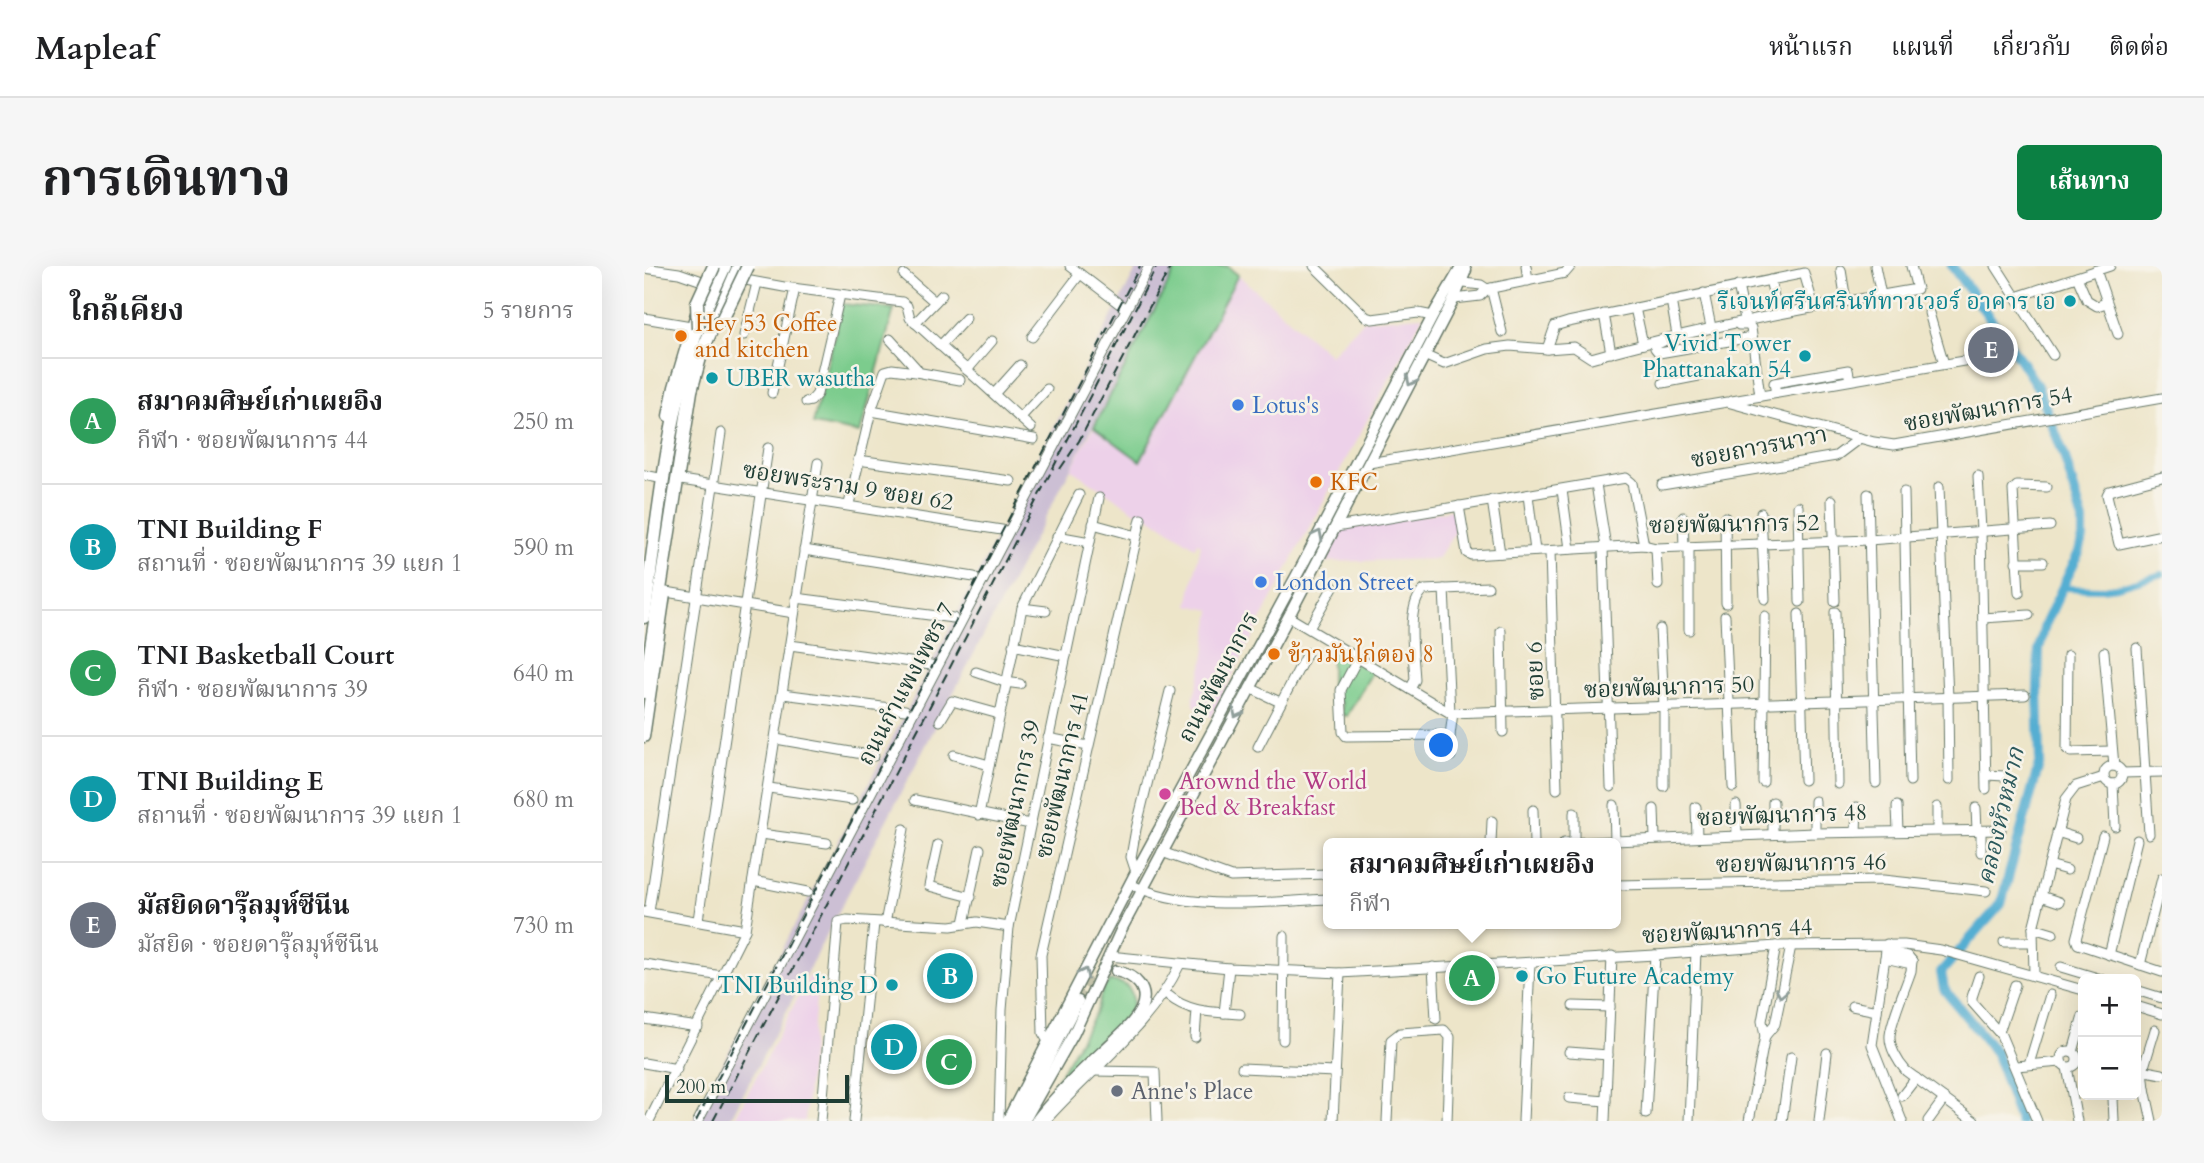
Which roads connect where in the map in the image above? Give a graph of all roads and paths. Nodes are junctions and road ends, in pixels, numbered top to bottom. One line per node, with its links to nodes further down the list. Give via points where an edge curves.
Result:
1 (714, 266): 25 (main road); 39 (main road); 53 (highway, bridge, via 697,303)
2 (725, 266): 53 (highway)
3 (748, 266): 20 (main road); 51 (highway, bridge, via 722,320)
4 (1070, 266): 19 (street)
5 (1149, 266): 42 (street, ถนนกำแพงเพชร 7)
6 (1314, 266): 46 (street, via 1366,317)
7 (1460, 266): 33 (main road, ถนนพัฒนาการ)
8 (1468, 266): 33 (main road, ถนนพัฒนาการ)
9 (1474, 266): 27 (main road, ถนนพัฒนาการ)
10 (1526, 266): 24 (street)
11 (1571, 266): 24 (street, via 1565,273)
12 (1875, 266): 34 (street)
13 (1911, 266): 34 (street, via 1917,289)
14 (1996, 266): 35 (street)
15 (2110, 266): 18 (street)
16 (644, 268): 25 (street)
17 (1841, 270): 37 (street)
18 (2096, 270): 22 (street); 38 (street)
19 (1080, 274): 42 (street); 58 (street)
20 (739, 275): 26 (street); 51 (highway); 97 (main road, via 706,356)
21 (904, 275): 50 (street, via 938,298)
22 (2077, 276): 35 (street); 38 (street, via 2087,300 2097,306)
23 (1770, 280): 28 (street); 40 (street, via 1804,273); 43 (street)
24 (1528, 281): 30 (street)
25 (705, 282): 39 (main road)
26 (757, 283): 29 (street); 56 (street)
27 (1464, 283): 30 (street); 33 (main road, ถนนพัฒนาการ)
28 (1738, 286): 31 (street); 49 (street)
29 (795, 288): 32 (street); 77 (street)
30 (1489, 289): 33 (street, via 1481,296); 54 (street)
31 (1704, 293): 36 (street); 52 (street)
32 (840, 295): 50 (street, via 902,302); 81 (street, via 817,394)
33 (1450, 295): 46 (main road, ถนนพัฒนาการ); 66 (main road, ถนนพัฒนาการ)
34 (1881, 295): 37 (street)
35 (2016, 297): 67 (street)
36 (1671, 300): 41 (street); 57 (street)
37 (1846, 301): 40 (street)
38 (2106, 303): 55 (street)
39 (699, 307): 53 (main road)
40 (1814, 307): 43 (street)
41 (1635, 308): 45 (street); 62 (street)
42 (1126, 309): 126 (street, ถนนกำแพงเพชร 7)
43 (1778, 313): 49 (street)
44 (1929, 313): 69 (street)
45 (1604, 314): 64 (street, via 1555,326); 65 (street)
46 (1433, 316): 295 (main road, ถนนพัฒนาการ, one-way to 46)
47 (644, 318): 53 (street)
48 (966, 318): 63 (street)
49 (1745, 320): 52 (street)
50 (915, 323): 63 (street)
51 (712, 327): 196 (highway, via 682,436)
52 (1711, 327): 57 (street)
53 (694, 328): 96 (main road, via 674,387); 172 (highway, via 672,431)
54 (1502, 332)
55 (2118, 334)
56 (744, 335)
57 (1677, 335): 62 (street)
58 (1032, 337)
59 (1752, 337): 59 (street, via 1751,328 1744,324 1658,342 1655,348 1663,354); 70 (street)
60 (890, 339): 73 (street, via 916,365)
61 (992, 341): 72 (street)
62 (1643, 344): 65 (street)
63 (940, 346): 72 (street)
64 (1546, 349): 65 (street, via 1574,347 1591,359); 66 (street, via 1487,349 1444,364)
65 (1611, 353)
66 (1424, 355): 92 (main road, ถนนพัฒนาการ, one-way to 92)
67 (2053, 355)
68 (1981, 358): 69 (street)
69 (1944, 364): 79 (street)
70 (1755, 365): 75 (street); 79 (street)
71 (1020, 366): 78 (street)
72 (967, 370): 78 (street)
73 (916, 372): 74 (street); 83 (street, via 885,371)
74 (960, 380)
75 (1663, 383)
76 (1047, 389): 84 (street)
77 (772, 394)
78 (994, 394): 84 (street)
79 (1760, 396): 82 (street)
80 (2162, 398): 87 (street, ซอยพัฒนาการ 54, via 1895,445)
81 (806, 402)
82 (1727, 402): 87 (street, ซอยพัฒนาการ 54); 92 (street, ซอยพัฒนาการ 54)
83 (871, 411): 88 (street); 90 (street)
84 (1020, 418): 85 (street)
85 (1031, 428)
86 (721, 433): 100 (street)
87 (1860, 438): 101 (street, ซอยถาวรนาวา, via 1836,456)
88 (1034, 439)
89 (768, 448): 105 (street)
90 (858, 460): 98 (street); 114 (street)
91 (818, 463): 111 (street)
92 (1369, 463): 123 (main road, ถนนพัฒนาการ)
93 (644, 475): 96 (street)
94 (1978, 476): 125 (street)
95 (2162, 477): 128 (street, via 2107,495 2119,544)
96 (659, 478): 149 (main road)
97 (681, 480): 100 (street, ซอยพระราม 9 ซอย 62); 155 (main road)
98 (1011, 481)
99 (1596, 484): 104 (street); 137 (street, via 1630,480); 139 (street)
100 (713, 485): 105 (street, ซอยพระราม 9 ซอย 62); 157 (street)
101 (1662, 485)
102 (1939, 487): 127 (street)
103 (2047, 487): 124 (street, via 2014,487)
104 (1562, 489): 109 (street); 142 (street)
105 (762, 492): 111 (street, ซอยพระราม 9 ซอย 62); 163 (street)
106 (1904, 492): 131 (street)
107 (1867, 494): 132 (street)
108 (1079, 495): 129 (street)
109 (1528, 495): 112 (street); 144 (street)
110 (1099, 498): 121 (street, ซอยพัฒนาการ 39)
111 (812, 500): 114 (street, ซอยพระราม 9 ซอย 62); 143 (street)
112 (1492, 500): 115 (street); 146 (street)
113 (1832, 500): 133 (street)
114 (849, 505): 126 (street, ซอยพระราม 9 ซอย 62)
115 (1459, 506): 123 (street); 146 (street, ซอยพัฒนาการ 52, via 1468,554)
116 (1798, 506): 135 (street)
117 (1761, 513): 136 (street)
118 (1683, 517): 140 (street)
119 (1725, 517): 138 (street)
120 (1141, 519): 130 (street, ซอยพัฒนาการ 41)
121 (1093, 524): 130 (street); 134 (street, ซอยพัฒนาการ 39)
122 (2050, 526): 124 (street, ซอยพัฒนาการ 52)
123 (1336, 527): 169 (main road, ถนนพัฒนาการ)
124 (2015, 528): 125 (street, ซอยพัฒนาการ 52); 147 (street)
125 (1981, 530): 127 (street, ซอยพัฒนาการ 52); 175 (street)
126 (1009, 531): 393 (street, ถนนกำแพงเพชร 7)
127 (1942, 534): 131 (street, ซอยพัฒนาการ 52); 200 (street)
128 (2162, 535)
129 (1057, 536): 134 (street); 164 (street)
130 (1137, 536): 221 (street, ซอยพัฒนาการ 41)
131 (1905, 537): 132 (street, ซอยพัฒนาการ 52); 201 (street)
132 (1869, 540): 133 (street, ซอยพัฒนาการ 52); 202 (street)
133 (1833, 541): 135 (street, ซอยพัฒนาการ 52); 160 (street)
134 (1090, 542): 187 (street, ซอยพัฒนาการ 39)
135 (1799, 542): 136 (street, ซอยพัฒนาการ 52); 161 (street)
136 (1763, 544): 138 (street, ซอยพัฒนาการ 52); 159 (street)
137 (1644, 545): 139 (street, ซอยพัฒนาการ 52); 141 (street, ซอยพัฒนาการ 52)
138 (1725, 545): 140 (street, ซอยพัฒนาการ 52); 162 (street)
139 (1604, 547): 142 (street, ซอยพัฒนาการ 52); 209 (street)
140 (1687, 547): 141 (street, ซอยพัฒนาการ 52); 179 (street)
141 (1656, 548): 151 (street)
142 (1570, 549): 145 (street, ซอยพัฒนาการ 52)
143 (804, 550): 150 (street); 158 (street)
144 (1535, 551): 145 (street, ซอยพัฒนาการ 52); 146 (street, ซอยพัฒนาการ 52)
145 (1550, 551): 211 (street, ซอย 6)
146 (1500, 553)
147 (2016, 562): 148 (street); 156 (street)
148 (2043, 562)
149 (644, 574)
150 (974, 576)
151 (1658, 585)
152 (1333, 587): 176 (street)
153 (1488, 587): 154 (street)
154 (1444, 589): 194 (street, via 1421,592 1412,608 1415,680); 213 (street)
155 (666, 592): 157 (street); 218 (main road)
156 (2019, 593)
157 (698, 597): 163 (street); 308 (street)
158 (796, 598): 166 (street); 174 (street)
159 (1765, 599)
160 (1835, 601)
161 (1800, 602)
162 (1726, 603)
163 (745, 605): 166 (street); 309 (street)
164 (1022, 608): 165 (street); 182 (street)
165 (1046, 611)
166 (794, 612): 181 (street)
167 (1835, 612): 203 (street)
168 (1798, 614): 205 (street)
169 (1290, 615): 176 (street); 180 (street); 193 (main road, ถนนพัฒนาการ)
170 (2029, 615): 175 (street)
171 (1725, 616): 207 (street)
172 (644, 617)
173 (1765, 617): 206 (street)
174 (953, 618)
175 (1983, 618): 199 (street)
176 (1311, 625): 180 (street)
177 (1660, 629): 208 (street)
178 (1502, 631): 212 (street)
179 (1689, 631)
180 (1334, 643): 188 (street)
181 (790, 645): 189 (street); 197 (street)
182 (1013, 645): 187 (street); 191 (street)
183 (2137, 648): 231 (street)
184 (2104, 652): 223 (street)
185 (1307, 653): 204 (street)
186 (2068, 655): 223 (street, via 2067,749)
187 (1066, 656): 219 (street, ซอยพัฒนาการ 39)
188 (1358, 658): 194 (street); 217 (street, via 1341,690 1345,735)
189 (931, 665)
190 (976, 673): 191 (street)
191 (1005, 682): 192 (street); 214 (street)
192 (1020, 684)
193 (1250, 688): 204 (street); 291 (main road, ถนนพัฒนาการ, one-way to 291)
194 (1410, 689): 213 (street)
195 (1170, 691): 295 (street, via 1136,829 1131,857)
196 (644, 692)
197 (783, 694): 210 (street); 220 (street)
198 (2025, 695): 199 (street, ซอยพัฒนาการ 50)
199 (1985, 696): 200 (street, ซอยพัฒนาการ 50); 232 (street)
200 (1948, 698): 201 (street, ซอยพัฒนาการ 50); 236 (street)
201 (1910, 699): 202 (street, ซอยพัฒนาการ 50); 237 (street)
202 (1874, 700): 203 (street, ซอยพัฒนาการ 50); 239 (street)
203 (1836, 701): 205 (street, ซอยพัฒนาการ 50); 240 (street)
204 (1280, 702): 222 (street)
205 (1801, 702): 206 (street, ซอยพัฒนาการ 50); 235 (street)
206 (1765, 703): 207 (street, ซอยพัฒนาการ 50); 238 (street)
207 (1728, 705): 208 (street, ซอยพัฒนาการ 50); 244 (street)
208 (1664, 706): 209 (street, ซอยพัฒนาการ 50); 242 (street)
209 (1607, 708): 211 (street, ซอยพัฒนาการ 50); 243 (street)
210 (905, 710)
211 (1556, 710): 212 (street, ซอยพัฒนาการ 50); 246 (street, ซอย 6)
212 (1503, 711): 213 (street, ซอยพัฒนาการ 50); 216 (street)
213 (1452, 713): 217 (street)
214 (999, 714): 215 (street, via 952,701); 227 (street)
215 (940, 722)
216 (1503, 732)
217 (1450, 735): 226 (street)
218 (644, 737)
219 (1048, 738): 221 (street); 264 (street, ซอยพัฒนาการ 39)
220 (776, 739): 225 (street); 245 (street)
221 (1088, 746): 367 (street, ซอยพัฒนาการ 41, via 1041,955 1043,1033)
222 (1258, 747)
223 (2111, 751): 228 (street)
224 (954, 755): 227 (street)
225 (874, 756)
226 (1451, 756)
227 (989, 765): 262 (street)
228 (2114, 766): 230 (street); 234 (street, via 2106,769)
229 (2162, 772): 231 (street)
230 (2122, 773): 231 (street); 241 (street, via 2120,781)
231 (2145, 774): 276 (street)
232 (1986, 775): 233 (street); 247 (street)
233 (2004, 776)
234 (2104, 777): 241 (street); 272 (street, via 2069,792)
235 (1804, 780)
236 (1949, 780)
237 (1910, 781)
238 (1763, 782)
239 (1876, 783)
240 (1838, 784)
241 (2113, 784): 265 (street)
242 (1664, 786)
243 (1611, 787)
244 (1733, 787)
245 (769, 788): 248 (street); 274 (street)
246 (1557, 789)
247 (1986, 789)
248 (852, 800)
249 (915, 800): 262 (street)
250 (1815, 801): 273 (street)
251 (1773, 802): 275 (street)
252 (1614, 805): 283 (street)
253 (1735, 805): 277 (street)
254 (1897, 806): 270 (street)
255 (1696, 807): 278 (street)
256 (1857, 807): 271 (street)
257 (1937, 807): 267 (street)
258 (1976, 808): 268 (street)
259 (1654, 809): 284 (street)
260 (1533, 810): 281 (street)
261 (1574, 813): 282 (street)
262 (979, 814): 264 (street)
263 (1492, 821): 280 (street)
264 (1030, 824): 313 (street, ซอยพัฒนาการ 39)
265 (2115, 826)
266 (904, 830): 311 (street)
267 (1937, 830): 268 (street, ซอยพัฒนาการ 48); 270 (street, ซอยพัฒนาการ 48)
268 (1979, 830): 269 (street, ซอยพัฒนาการ 48); 292 (street)
269 (2001, 830)
270 (1898, 831): 271 (street, ซอยพัฒนาการ 48)
271 (1856, 832): 273 (street, ซอยพัฒนาการ 48)
272 (2057, 832): 285 (street); 293 (street)
273 (1815, 833): 275 (street, ซอยพัฒนาการ 48)
274 (761, 834): 288 (street); 298 (street)
275 (1773, 834): 277 (street, ซอยพัฒนาการ 48)
276 (2149, 834)
277 (1737, 835): 278 (street, ซอยพัฒนาการ 48)
278 (1697, 836): 284 (street, ซอยพัฒนาการ 48)
279 (2103, 836): 325 (street, via 2076,939 2082,947)
280 (1491, 838)
281 (1534, 838)
282 (1574, 838)
283 (1615, 838)
284 (1655, 838): 287 (street, ซอยพัฒนาการ 48)
285 (2076, 838)
286 (2137, 840): 325 (street)
287 (1621, 841)
288 (827, 843)
289 (938, 845): 305 (street, via 929,886)
290 (980, 849): 305 (street)
291 (1162, 852): 296 (street, via 1229,877); 301 (main road, ถนนพัฒนาการ)
292 (1981, 852)
293 (2049, 865): 294 (street); 304 (street)
294 (2067, 870)
295 (1136, 872): 299 (main road, ถนนพัฒนาการ)
296 (1323, 874)
297 (2162, 878): 331 (street)
298 (753, 881): 302 (street); 315 (street)
299 (1130, 884): 301 (street); 367 (main road, ถนนพัฒนาการ, one-way to 299)
300 (1621, 885): 303 (street, ซอยพัฒนาการ 46, via 1883,880)
301 (1142, 890): 306 (street, via 1211,902); 326 (main road, ถนนพัฒนาการ)
302 (808, 891)
303 (1986, 891)
304 (2041, 896): 307 (street); 314 (street)
305 (971, 897): 312 (street)
306 (1323, 899)
307 (2060, 902)
308 (646, 912): 309 (street)
309 (698, 920): 315 (street)
310 (874, 923): 311 (street); 394 (street, via 837,923); 395 (street)
311 (885, 923): 312 (street)
312 (964, 923): 313 (street)
313 (1009, 927): 396 (street, ซอยพัฒนาการ 39)
314 (2033, 928): 316 (street); 319 (street)
315 (745, 930): 341 (street)
316 (2053, 934)
317 (1284, 936): 336 (street)
318 (2004, 942): 319 (street)
319 (2032, 942): 340 (street)
320 (1776, 946): 321 (street, ซอยพัฒนาการ 44); 322 (street, ซอยพัฒนาการ 44); 364 (street, via 1762,1021)
321 (1790, 946): 323 (street, ซอยพัฒนาการ 44); 364 (street, one-way to 364, via 1775,1024)
322 (1696, 951): 324 (street, ซอยพัฒนาการ 44); 408 (street)
323 (1886, 951): 340 (street, ซอยพัฒนาการ 44, via 1941,950); 355 (street); 384 (street, via 1912,961 1890,1035 1900,1064)
324 (1656, 955): 327 (street, ซอยพัฒนาการ 44); 391 (street)
325 (2109, 955): 331 (street)
326 (1109, 956): 330 (street, ซอยพัฒนาการ 44); 399 (main road, ถนนพัฒนาการ, via 1074,1033)
327 (1612, 957): 328 (street, ซอยพัฒนาการ 44); 352 (street)
328 (1530, 963): 332 (street, ซอยพัฒนาการ 44); 406 (street)
329 (644, 964): 341 (street)
330 (1180, 964): 334 (street, ซอยพัฒนาการ 44); 381 (street, via 1146,1017)
331 (2140, 965): 337 (street)
332 (1433, 967): 338 (street, ซอยพัฒนาการ 44); 360 (street)
333 (2061, 967): 339 (street)
334 (1229, 968): 336 (street, ซอยพัฒนาการ 44); 356 (street)
335 (1116, 971): 400 (main road, via 1138,982 1144,993 1140,1010)
336 (1283, 972): 338 (street, ซอยพัฒนาการ 44); 366 (street)
337 (2162, 972)
338 (1340, 973): 382 (street)
339 (2084, 974)
340 (2034, 975): 344 (street, ซอยพัฒนาการ 44)
341 (722, 976): 361 (street)
342 (1979, 976): 363 (street, via 1972,1002)
343 (2015, 985): 363 (street)
344 (2078, 988)
345 (2141, 992): 348 (street)
346 (2050, 995): 374 (street)
347 (1169, 996): 354 (street)
348 (2162, 998)
349 (1078, 1001): 398 (main road)
350 (1573, 1006): 352 (street)
351 (1852, 1006): 355 (street)
352 (1610, 1007): 370 (street)
353 (2141, 1008): 358 (street)
354 (1197, 1010): 356 (street); 365 (street)
355 (1877, 1011): 412 (street, via 1873,1051)
356 (1224, 1013): 357 (street)
357 (1240, 1014)
358 (2162, 1014)
359 (644, 1019): 361 (street)
360 (1436, 1019)
361 (698, 1027): 379 (street)
362 (2155, 1030): 376 (street)
363 (1999, 1032): 377 (street)
364 (1765, 1036): 409 (street)
365 (1195, 1037)
366 (1283, 1040)
367 (1048, 1041): 397 (main road, ถนนพัฒนาการ)
368 (1569, 1052): 370 (street)
369 (1827, 1053): 411 (street)
370 (1608, 1055): 390 (street)
371 (1791, 1057): 410 (street)
372 (2078, 1057): 375 (street, via 2075,1066)
373 (644, 1063): 379 (street)
374 (2029, 1064): 375 (street); 377 (street)
375 (2064, 1065): 416 (street)
376 (2141, 1065)
377 (2016, 1066): 415 (street)
378 (1242, 1068): 382 (street)
379 (677, 1069): 392 (street)
380 (2141, 1070): 383 (street)
381 (1093, 1071): 401 (street); 402 (street, via 1155,1072)
382 (1335, 1072): 403 (street)
383 (2162, 1074)
384 (1916, 1078): 386 (street); 388 (street)
385 (2141, 1090): 418 (street)
386 (1902, 1096)
387 (1569, 1098): 390 (street)
388 (1944, 1099): 413 (street); 414 (street)
389 (2113, 1100): 417 (street)
390 (1606, 1101): 407 (street)
391 (1646, 1114)
392 (648, 1119)
393 (698, 1121)
394 (821, 1121)
395 (854, 1121)
396 (999, 1121)
397 (1007, 1121)
398 (1016, 1121)
399 (1024, 1121)
400 (1036, 1121)
401 (1045, 1121)
402 (1157, 1121)
403 (1333, 1121)
404 (1387, 1121): 405 (street, via 1391,1040 1400,1033 1444,1030 1450,1037)
405 (1447, 1121)
406 (1523, 1121)
407 (1605, 1121)
408 (1689, 1121)
409 (1749, 1121)
410 (1782, 1121)
411 (1819, 1121)
412 (1902, 1121)
413 (1928, 1121)
414 (1974, 1121)
415 (2037, 1121)
416 (2077, 1121)
417 (2114, 1121)
418 (2152, 1121)

